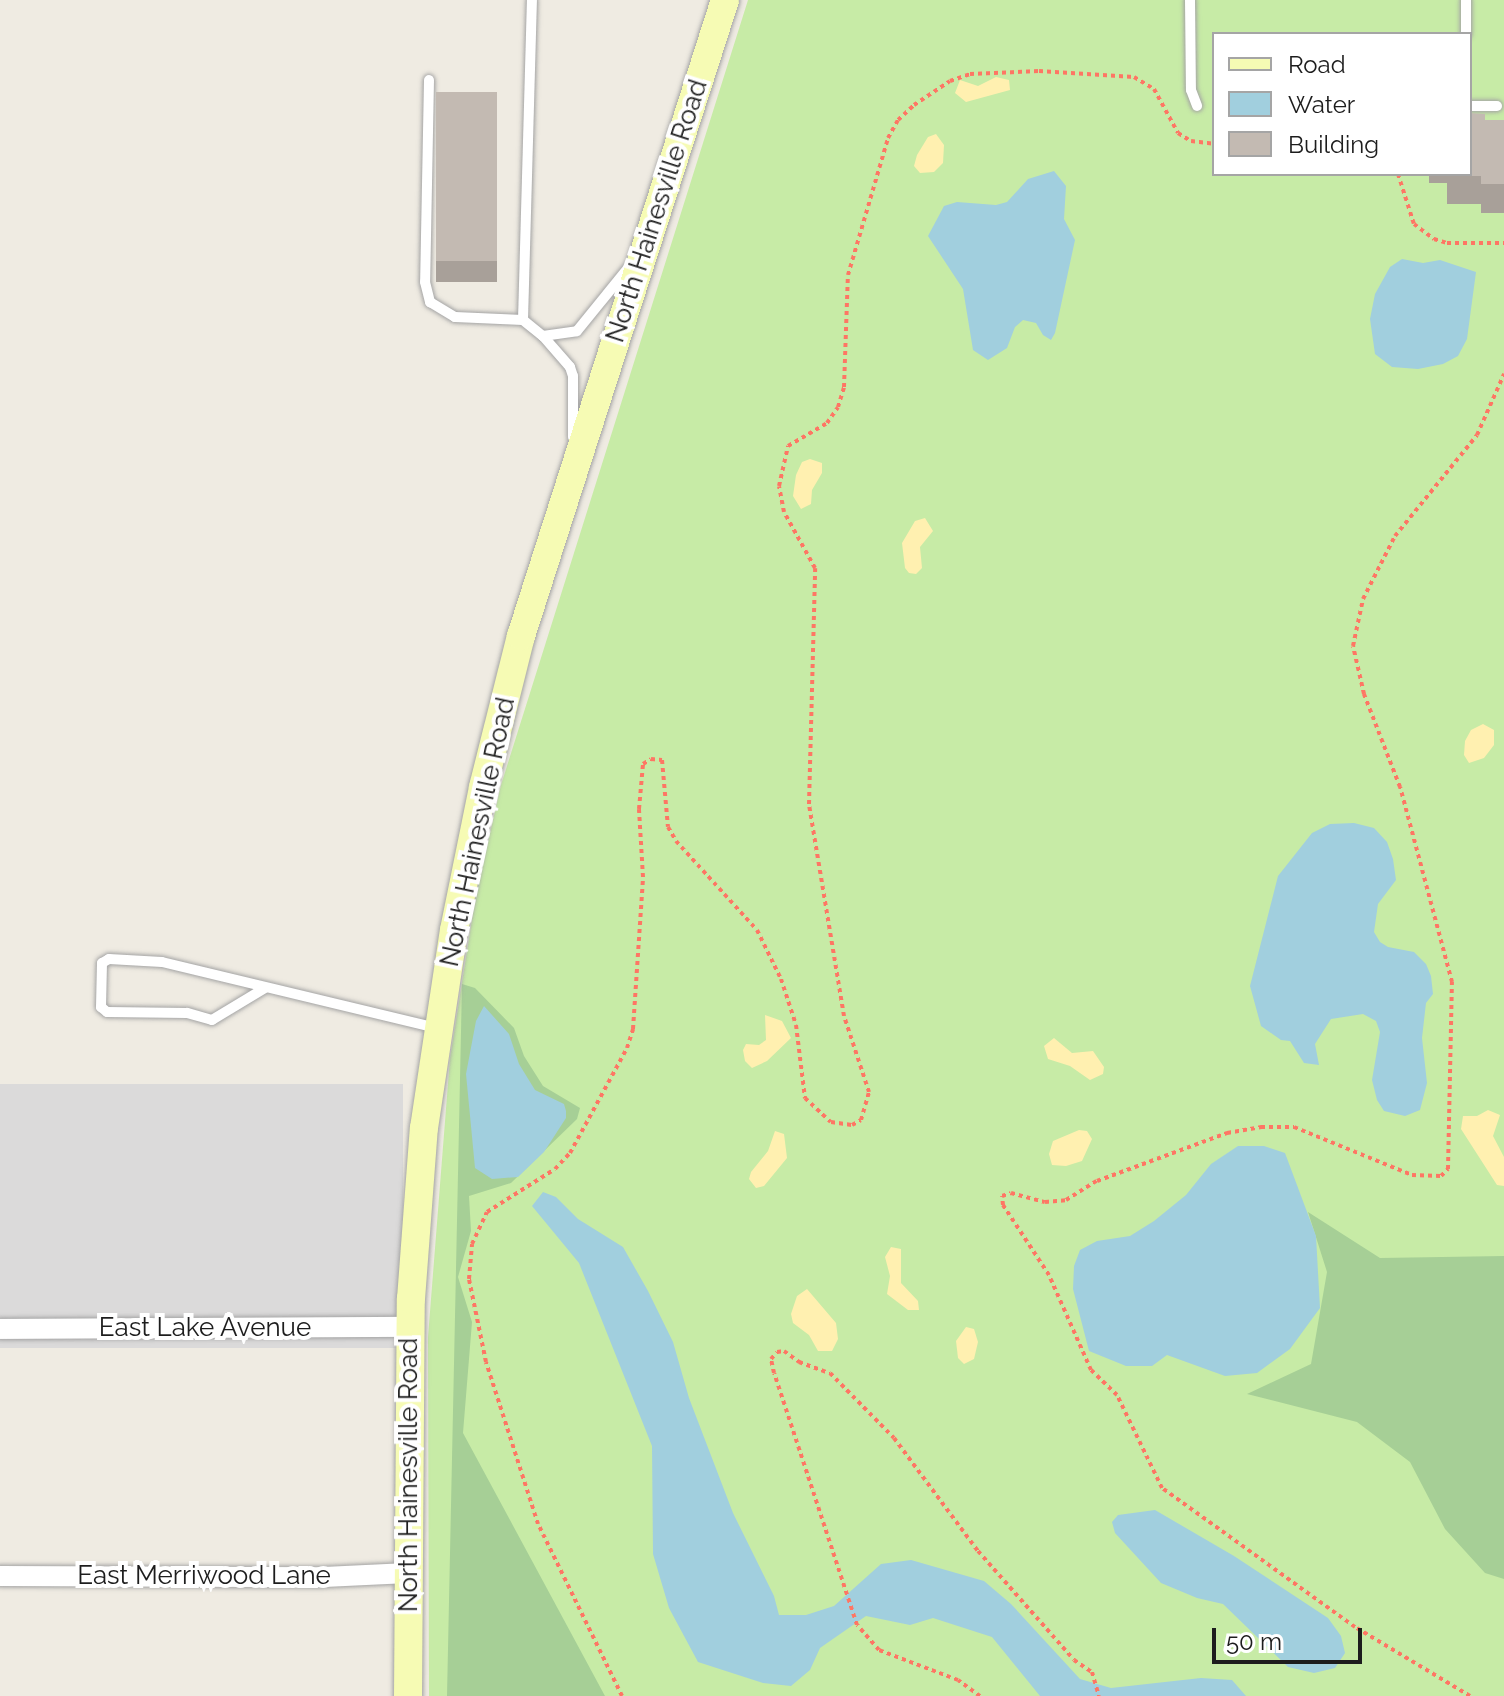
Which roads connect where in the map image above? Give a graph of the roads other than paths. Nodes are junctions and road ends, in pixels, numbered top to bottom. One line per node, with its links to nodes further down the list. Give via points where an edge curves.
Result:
1 (532, 0): 11 (lane)
2 (725, 0): 10 (main road, North Hainesville Road)
3 (1190, 0): 7 (lane, via 1191,90)
4 (1466, 0): 5 (lane)
5 (1466, 32)
6 (429, 80): 11 (lane, via 425,282 430,302 455,317)
7 (1197, 106)
8 (1472, 106): 9 (lane)
9 (1497, 106)
10 (644, 252): 12 (lane, via 577,331); 13 (main road, North Hainesville Road)
11 (523, 320): 12 (lane)
12 (543, 336): 13 (lane, via 570,367 575,386)
13 (570, 481): 15 (main road, North Hainesville Road, via 521,636 483,787)
14 (265, 988): 14 (lane, via 162,962 109,959 102,963 101,1007 107,1012 187,1013 212,1020); 15 (lane)
15 (439, 1028): 16 (main road, North Hainesville Road, via 424,1128)
16 (411, 1327): 17 (street, East Lake Avenue); 18 (main road, North Hainesville Road)
17 (0, 1329)
18 (408, 1573): 19 (street, East Merriwood Lane); 20 (main road, North Hainesville Road)
19 (0, 1576)
20 (408, 1696)

